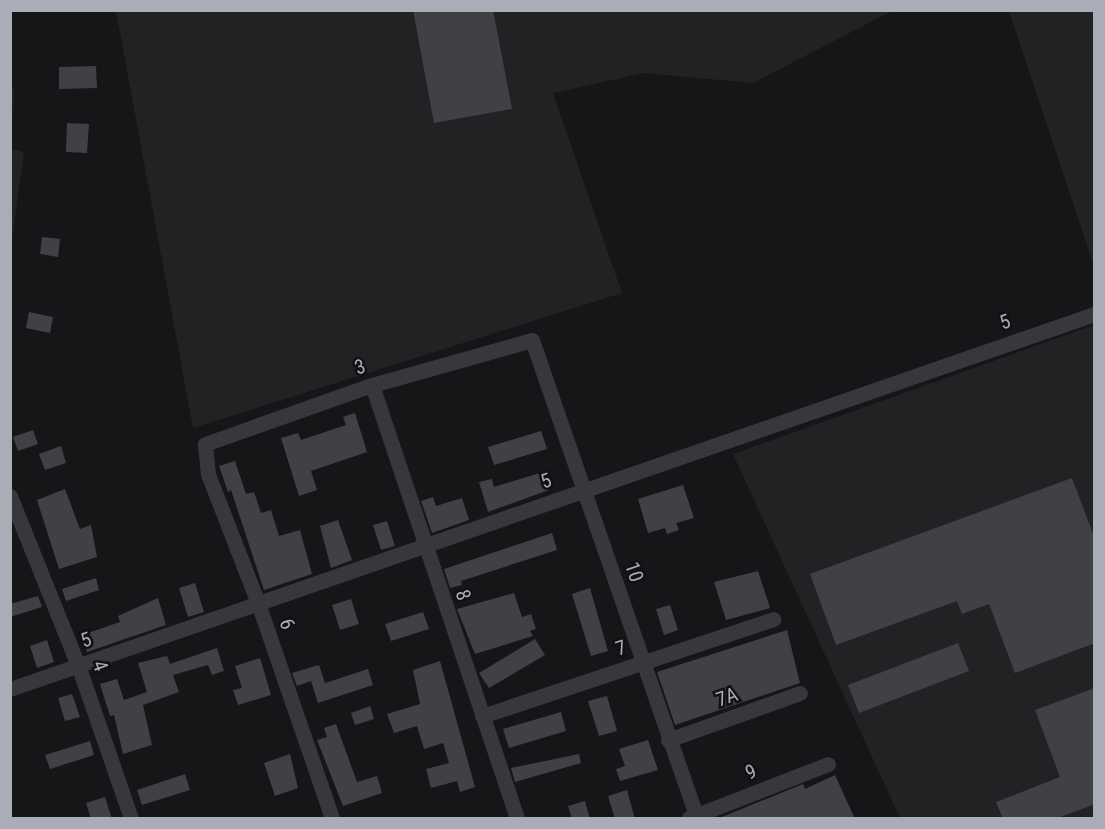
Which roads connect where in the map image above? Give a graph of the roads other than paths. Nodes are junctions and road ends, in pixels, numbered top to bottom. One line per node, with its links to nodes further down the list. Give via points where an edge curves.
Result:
1 (1095, 314): 5 (street, 5)
2 (532, 340): 3 (street, 3); 5 (street, 10)
3 (372, 385): 4 (street, 3); 8 (street, 8)
4 (205, 444): 9 (street, 6, via 208,474)
5 (583, 490): 8 (street, 5); 11 (street, 10)
6 (10, 496): 7 (street, 4)
7 (14, 518): 12 (street, 4)
8 (424, 546): 9 (street, 5); 15 (street, 8)
9 (258, 603): 12 (street, 5); 20 (street, 6)
10 (773, 619): 11 (street, 7)
11 (643, 663): 15 (street, 7); 16 (street, 10)
12 (78, 665): 13 (street, 5); 19 (street, 4)
13 (10, 689)
14 (800, 693): 16 (street, 7A)
15 (482, 716): 21 (street, 8)
16 (668, 740): 18 (street, 10)
17 (828, 764): 18 (street, 9)
18 (694, 818)
19 (131, 819)
20 (332, 819)
21 (517, 819)

